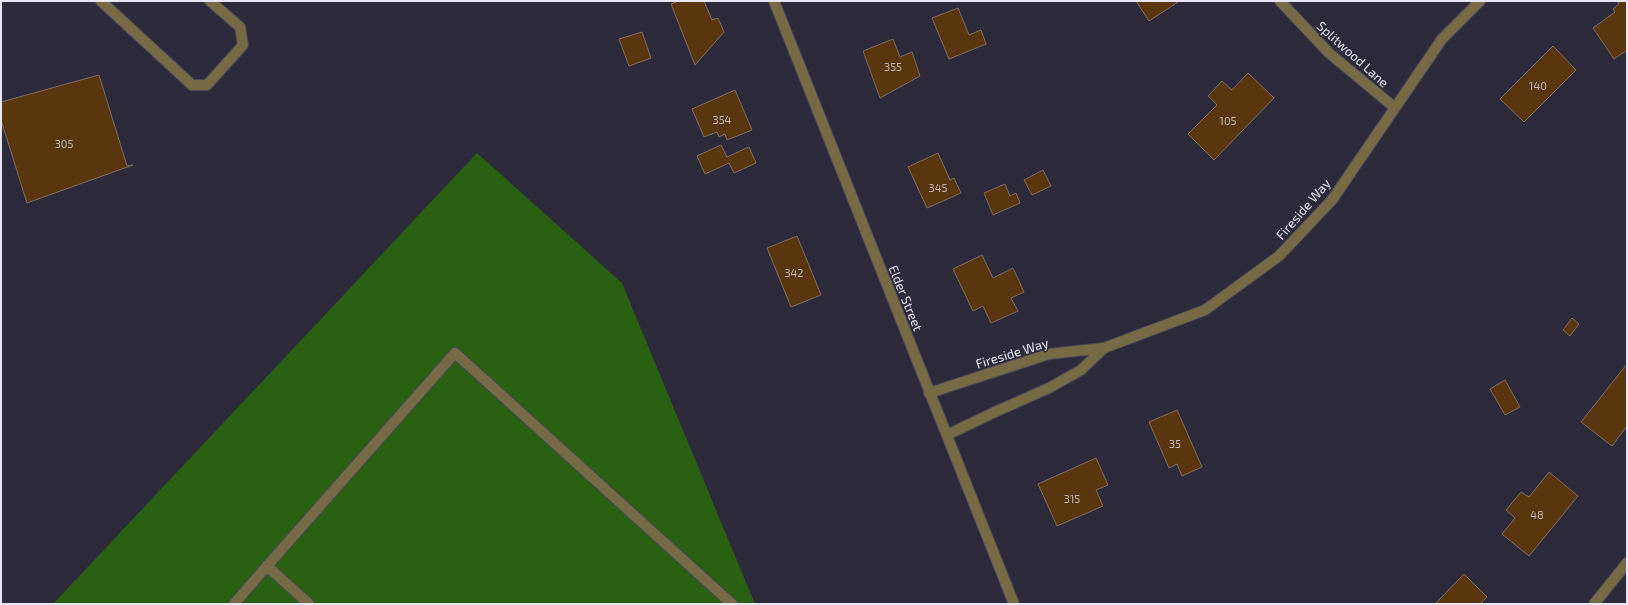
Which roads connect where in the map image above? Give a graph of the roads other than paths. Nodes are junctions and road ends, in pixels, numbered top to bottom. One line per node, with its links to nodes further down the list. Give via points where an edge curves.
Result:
1 (101, 1): 2 (street, via 192,84 207,85 243,45 240,27)
2 (210, 1)
3 (774, 1): 8 (street, Elder Street)
4 (1280, 1): 6 (street, Splitwood Lane, via 1329,53)
5 (1480, 1): 6 (street, Fireside Way, via 1442,39)
6 (1394, 107): 7 (street, Fireside Way, via 1332,200 1279,256 1205,310)
7 (1104, 348): 8 (street, Fireside Way, via 1050,354); 9 (street, Fireside Way, via 1081,370 1049,388)
8 (930, 392): 9 (street, Elder Street)
9 (947, 435): 15 (street, Elder Street)
10 (1627, 563): 16 (street)
11 (268, 566): 12 (street); 13 (street); 14 (street, via 455,352)
12 (234, 604)
13 (309, 604)
14 (732, 604)
15 (1014, 604)
16 (1594, 604)

